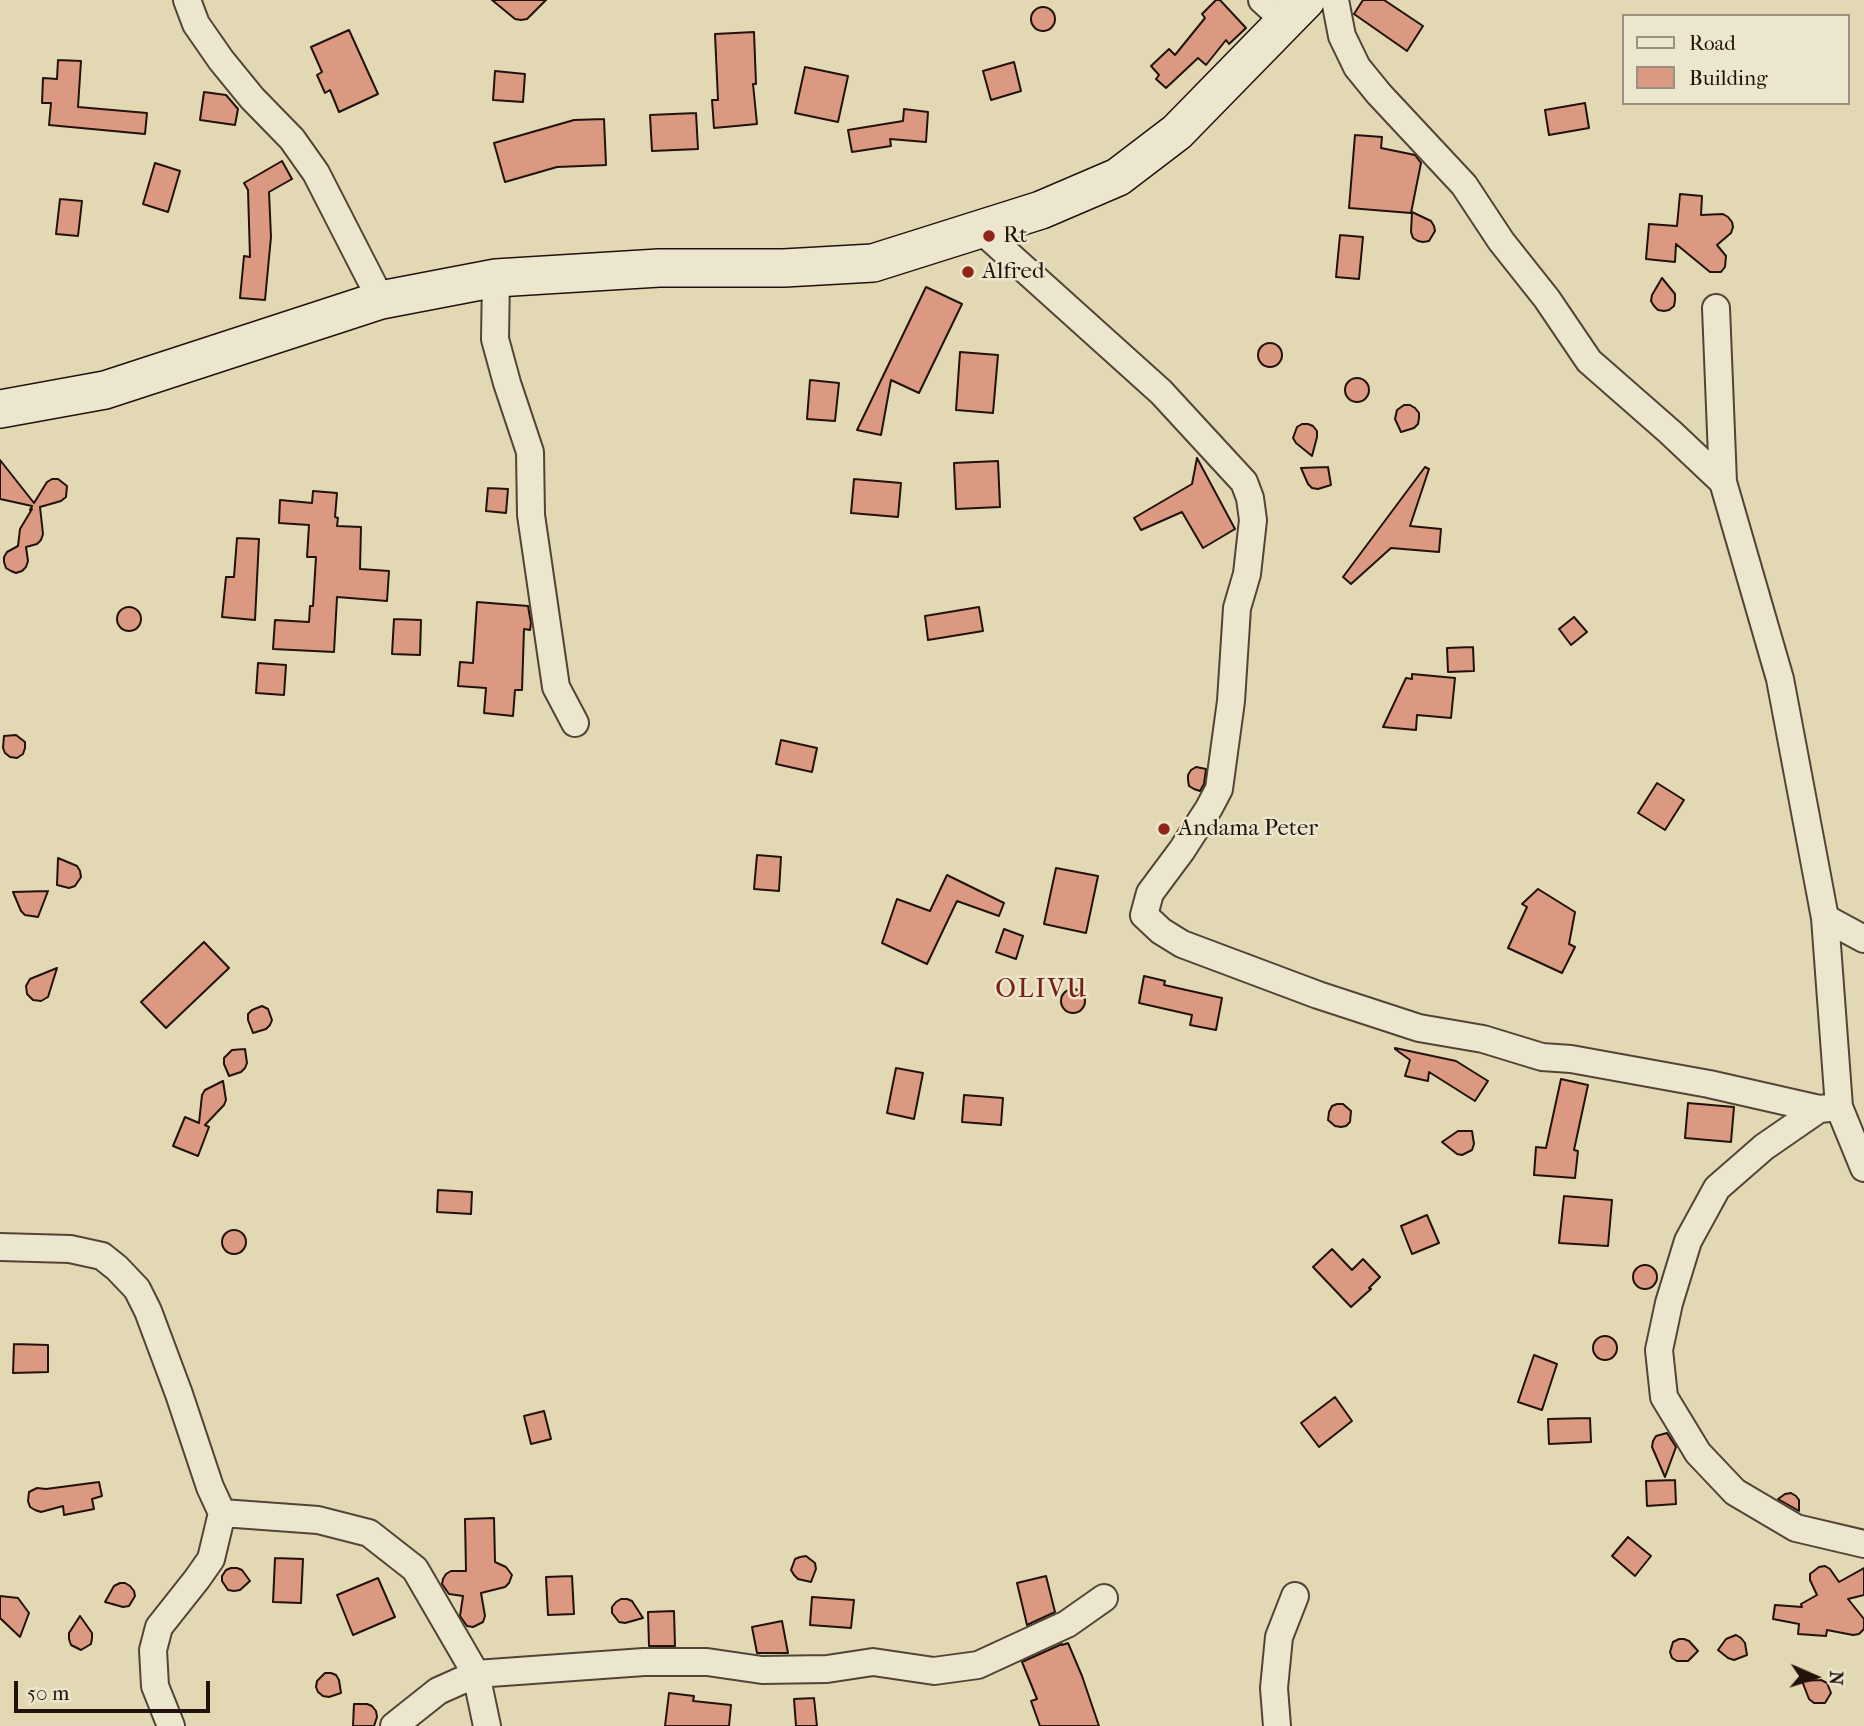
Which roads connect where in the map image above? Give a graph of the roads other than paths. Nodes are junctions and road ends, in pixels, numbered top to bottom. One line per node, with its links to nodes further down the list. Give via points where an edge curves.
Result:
1 (187, 0): 6 (street, via 196,24 221,61 292,139 316,173)
2 (1335, 0): 9 (street, via 1342,36 1357,67 1464,185 1589,361)
3 (1284, 7): 4 (street, via 1265,43 1177,132 1118,177 1041,210)
4 (980, 229): 5 (street, via 873,263 659,268); 13 (street, via 1161,392 1244,482 1250,498 1253,520 1247,573 1237,608 1219,789 1150,893 1144,915 1182,944 1318,996 1419,1028 1542,1057)
5 (496, 278): 6 (street); 10 (street, via 495,339 530,452 531,515 556,687)
6 (381, 300): 8 (street, via 105,390)
7 (1716, 308): 9 (street)
8 (0, 409)
9 (1723, 482): 11 (street, via 1780,679)
10 (575, 723)
11 (1825, 918): 12 (street); 13 (street)
12 (1864, 939)
13 (1829, 1108): 14 (street); 17 (street, via 1764,1147 1717,1188 1688,1241 1659,1350 1664,1397 1698,1453 1735,1492 1796,1528)
14 (1864, 1168)
15 (0, 1247): 16 (street, via 69,1249 102,1256 137,1289)
16 (222, 1513): 20 (street, via 318,1520 369,1533 415,1569); 21 (street, via 211,1559 159,1627 153,1650 155,1686)
17 (1864, 1544)
18 (1295, 1596): 24 (street, via 1279,1637 1274,1688)
19 (1104, 1598): 20 (street, via 1068,1624 978,1665 934,1671 873,1662 827,1669 762,1670 707,1662 644,1662)
20 (476, 1674): 22 (street, via 438,1690); 23 (street)
21 (171, 1726)
22 (394, 1726)
23 (487, 1726)
24 (1277, 1726)

